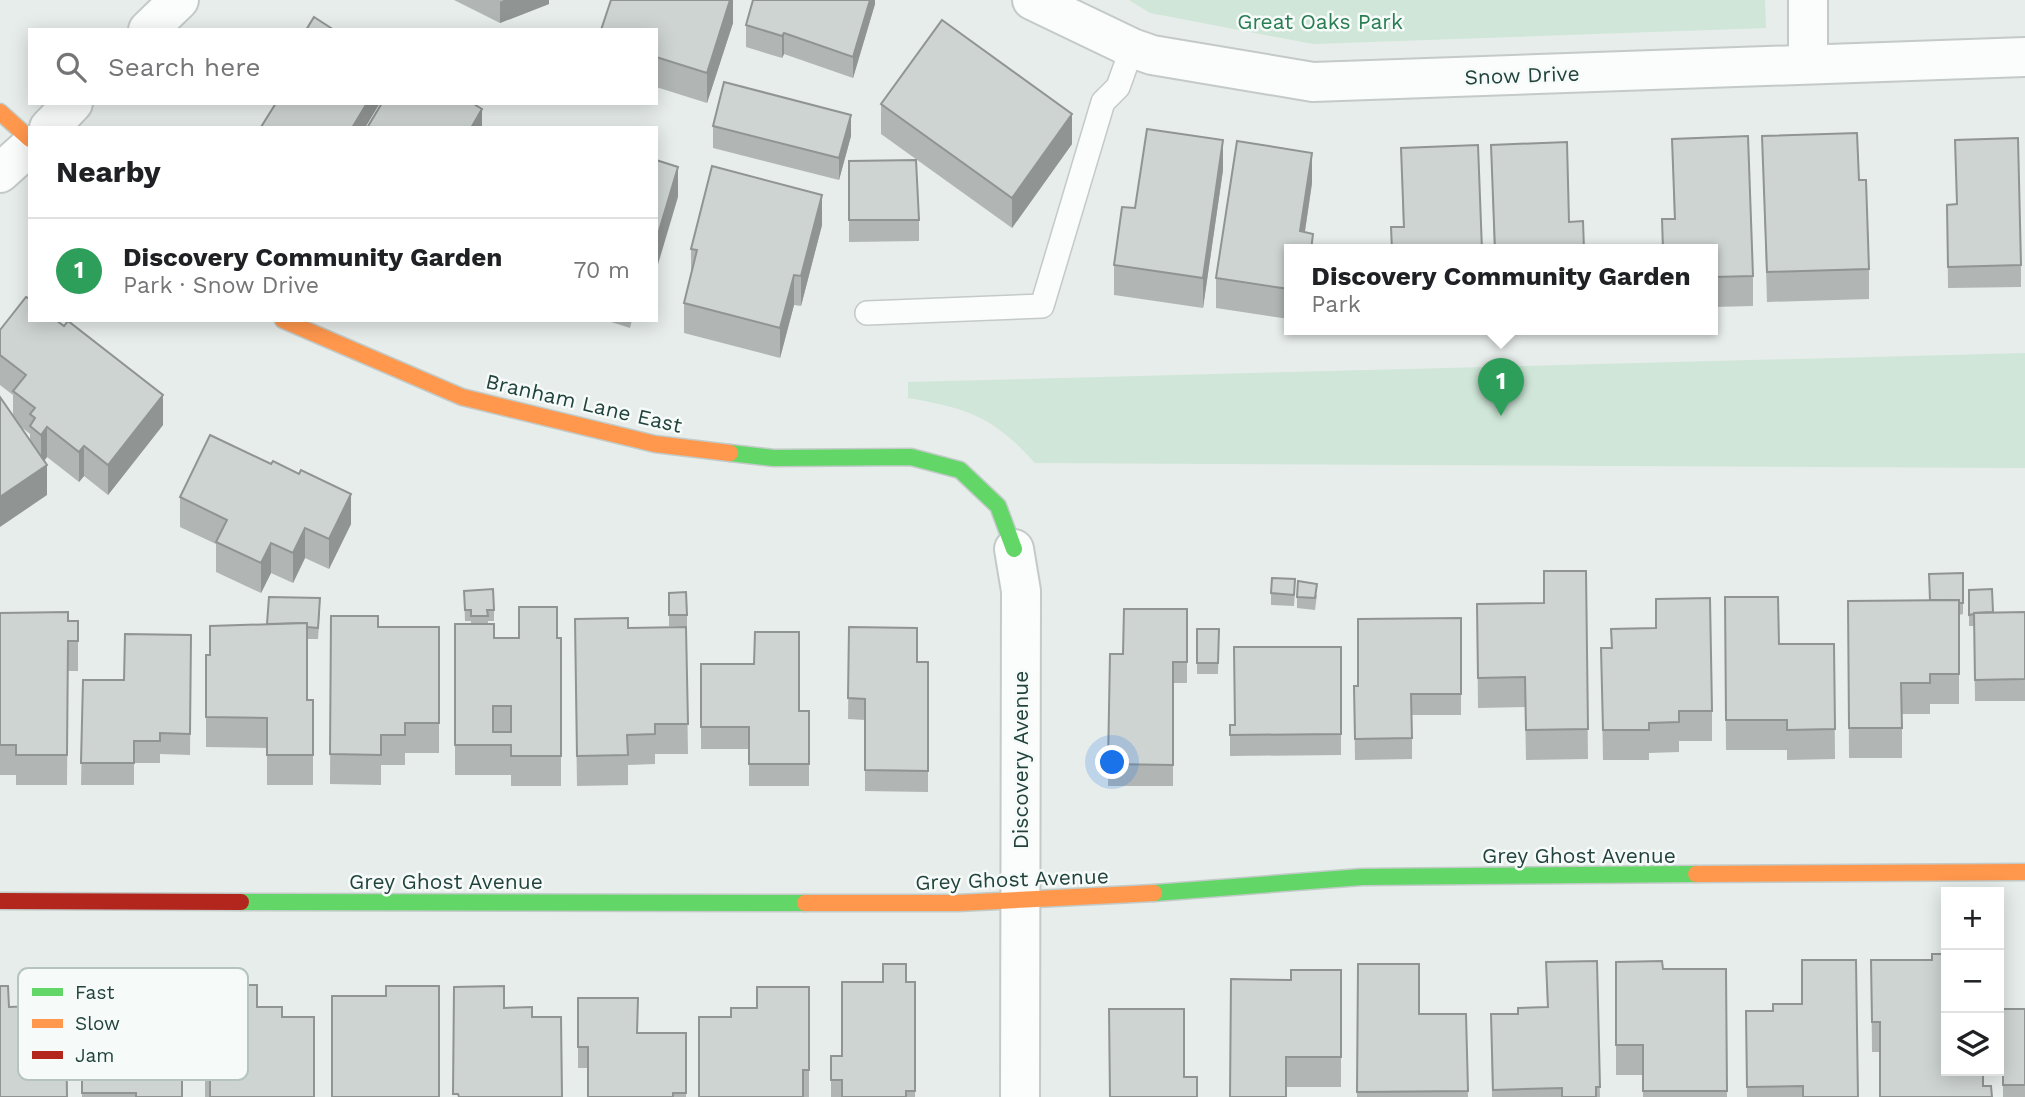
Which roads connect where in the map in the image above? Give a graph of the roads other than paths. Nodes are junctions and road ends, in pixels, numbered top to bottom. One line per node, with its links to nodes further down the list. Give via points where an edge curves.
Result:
1 (179, 0): 4 (street)
2 (1032, 0): 5 (street, Snow Drive)
3 (1808, 0): 7 (street)
4 (150, 28)
5 (1132, 48): 7 (street, Snow Drive, via 1313,82); 14 (lane, via 1118,87 1103,102 1042,306)
6 (2025, 57): 7 (street, Snow Drive)
7 (1808, 62)
8 (71, 105): 10 (street)
9 (0, 112): 11 (street)
10 (51, 126)
11 (28, 137)
12 (28, 148): 13 (street)
13 (0, 173)
14 (867, 313)
15 (288, 322): 16 (street, Branham Lane East, via 462,397 655,444 774,458 911,457 960,470 998,506)
16 (1014, 549): 19 (street, Discovery Avenue, via 1021,592)
17 (2025, 872): 19 (street, Grey Ghost Avenue, via 1362,877)
18 (0, 901): 19 (street, Grey Ghost Avenue)
19 (1020, 901): 20 (street, Discovery Avenue)
20 (1020, 1097)

